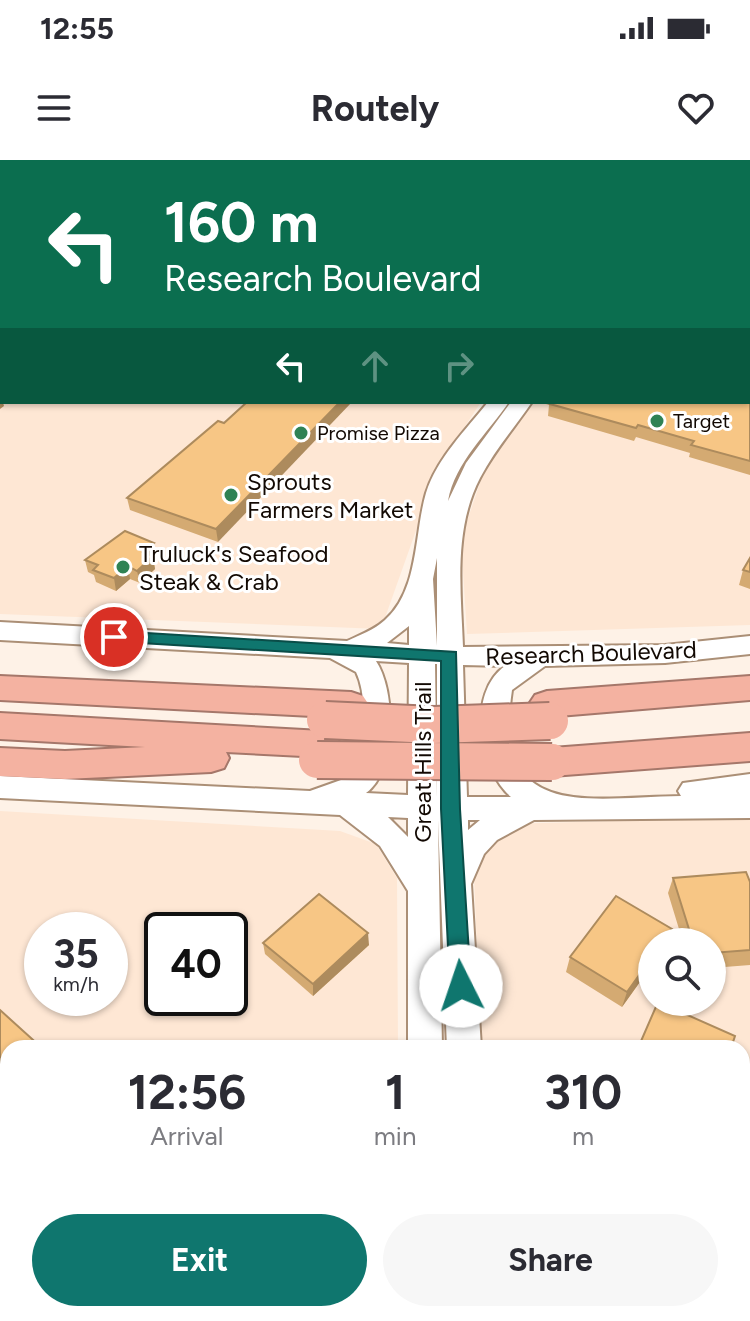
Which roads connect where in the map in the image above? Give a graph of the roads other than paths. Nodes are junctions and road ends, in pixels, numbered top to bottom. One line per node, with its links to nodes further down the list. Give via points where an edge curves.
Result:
1 (497, 404): 3 (main road, Great Hills Trail, via 454,459 438,492)
2 (521, 404): 4 (main road, Great Hills Trail, via 458,500 451,531)
3 (421, 579): 7 (main road, via 400,623 387,634); 8 (main road, Great Hills Trail)
4 (449, 606): 8 (main road, Great Hills Trail); 9 (main road, via 457,623 483,642)
5 (0, 631): 7 (main road, Research Boulevard)
6 (750, 645): 9 (main road, Research Boulevard, via 665,654)
7 (340, 648): 8 (main road, Research Boulevard); 25 (main road, via 368,668 375,682 373,760 364,780 353,787)
8 (436, 655): 9 (main road, Research Boulevard); 29 (main road, Great Hills Trail)
9 (540, 657): 30 (main road, via 500,687 497,728 500,765 521,791)
10 (0, 664): 13 (highway, via 117,680)
11 (0, 688): 13 (highway)
12 (750, 688): 18 (highway)
13 (170, 695): 17 (highway)
14 (0, 703): 17 (highway)
15 (750, 707): 18 (highway)
16 (0, 726): 17 (highway)
17 (322, 732): 18 (highway, bridge); 18 (highway); 21 (highway)
18 (550, 734): 19 (highway)
19 (746, 744)
20 (0, 745): 21 (highway)
21 (224, 757): 22 (highway, via 65,765)
22 (0, 762)
23 (750, 785): 27 (main road)
24 (0, 787): 25 (main road)
25 (301, 804): 26 (main road)
26 (349, 806): 29 (main road); 32 (main road, via 398,843)
27 (605, 807): 28 (main road); 30 (main road)
28 (750, 807)
29 (436, 808): 30 (main road); 31 (main road, Great Hills Trail); 32 (main road, Great Hills Trail)
30 (545, 808): 31 (main road, via 486,829 467,856)
31 (455, 887): 34 (main road, Great Hills Trail)
32 (423, 889): 33 (main road, Great Hills Trail)
33 (425, 1040)
34 (464, 1040)

